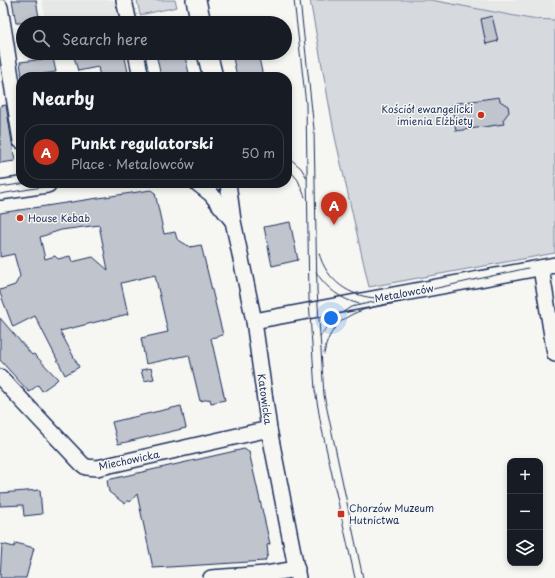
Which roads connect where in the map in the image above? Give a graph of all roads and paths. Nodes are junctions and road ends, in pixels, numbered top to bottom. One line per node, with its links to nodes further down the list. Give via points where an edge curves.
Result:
1 (124, 0): 4 (street)
2 (196, 0): 5 (main road)
3 (0, 7): 6 (street)
4 (127, 16)
5 (199, 16)
6 (1, 24): 11 (street)
7 (137, 60): 9 (street)
8 (209, 60): 10 (main road)
9 (140, 72)
10 (212, 72)
11 (16, 112)
12 (16, 187): 15 (main road)
13 (203, 188): 16 (street, Katowicka)
14 (229, 188): 16 (street, Katowicka)
15 (0, 190)
16 (233, 221): 18 (street, Katowicka)
17 (548, 267): 18 (street, Metalowców); 19 (street)
18 (254, 321): 21 (street, Katowicka)
19 (555, 354)
20 (0, 377): 21 (street, Miechowicka, via 86,467 97,468)
21 (269, 429): 22 (street, Katowicka)
22 (297, 573): 23 (street)
23 (211, 578)

